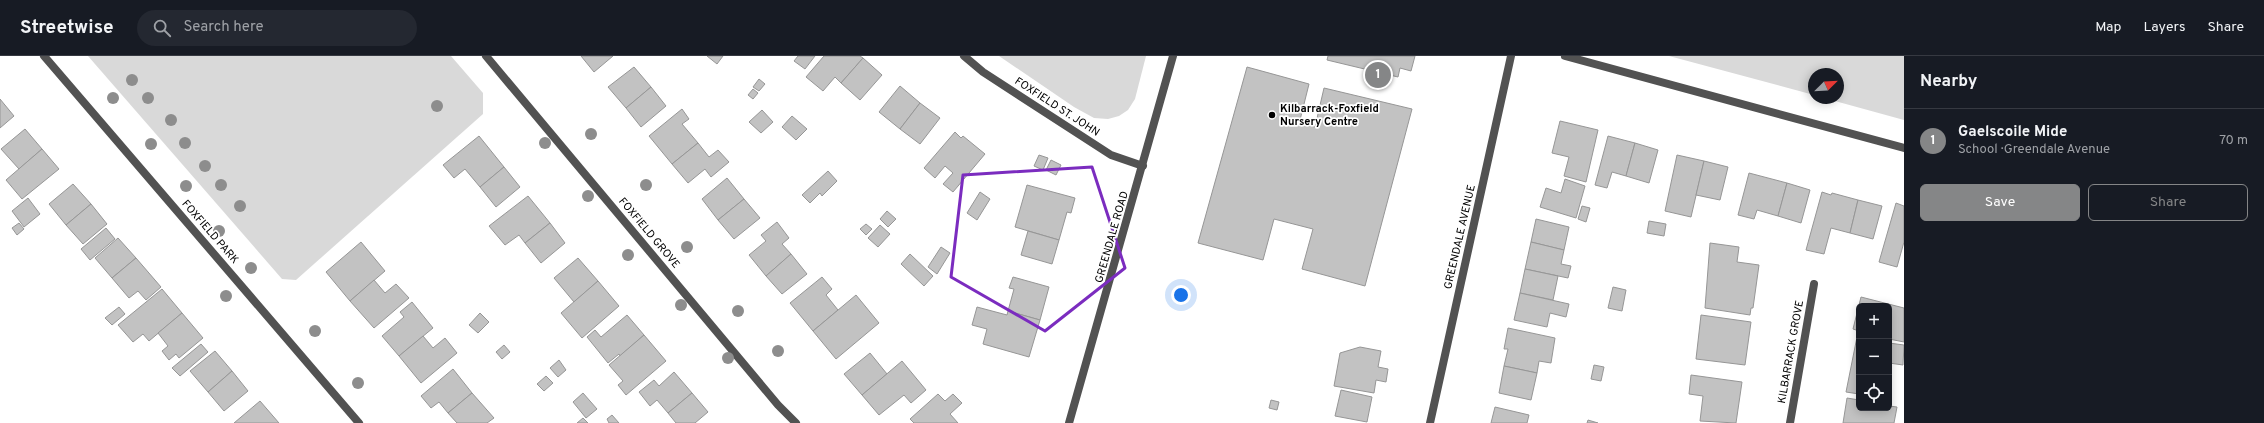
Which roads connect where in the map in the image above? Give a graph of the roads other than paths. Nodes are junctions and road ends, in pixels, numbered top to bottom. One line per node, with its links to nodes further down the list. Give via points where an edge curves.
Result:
1 (44, 56): 10 (street, FOXFIELD PARK)
2 (486, 56): 11 (street, FOXFIELD GROVE, via 778,405)
3 (964, 56): 8 (street, FOXFIELD ST. JOHN, via 983,72 1110,155)
4 (1174, 56): 8 (street, GREENDALE ROAD)
5 (1511, 56): 13 (street, GREENDALE AVENUE)
6 (1565, 56): 7 (street)
7 (1904, 148)
8 (1143, 166): 12 (street, GREENDALE ROAD)
9 (1814, 284): 14 (street, KILBARRACK GROVE)
10 (359, 423)
11 (796, 423)
12 (1069, 423)
13 (1430, 423)
14 (1790, 423)

